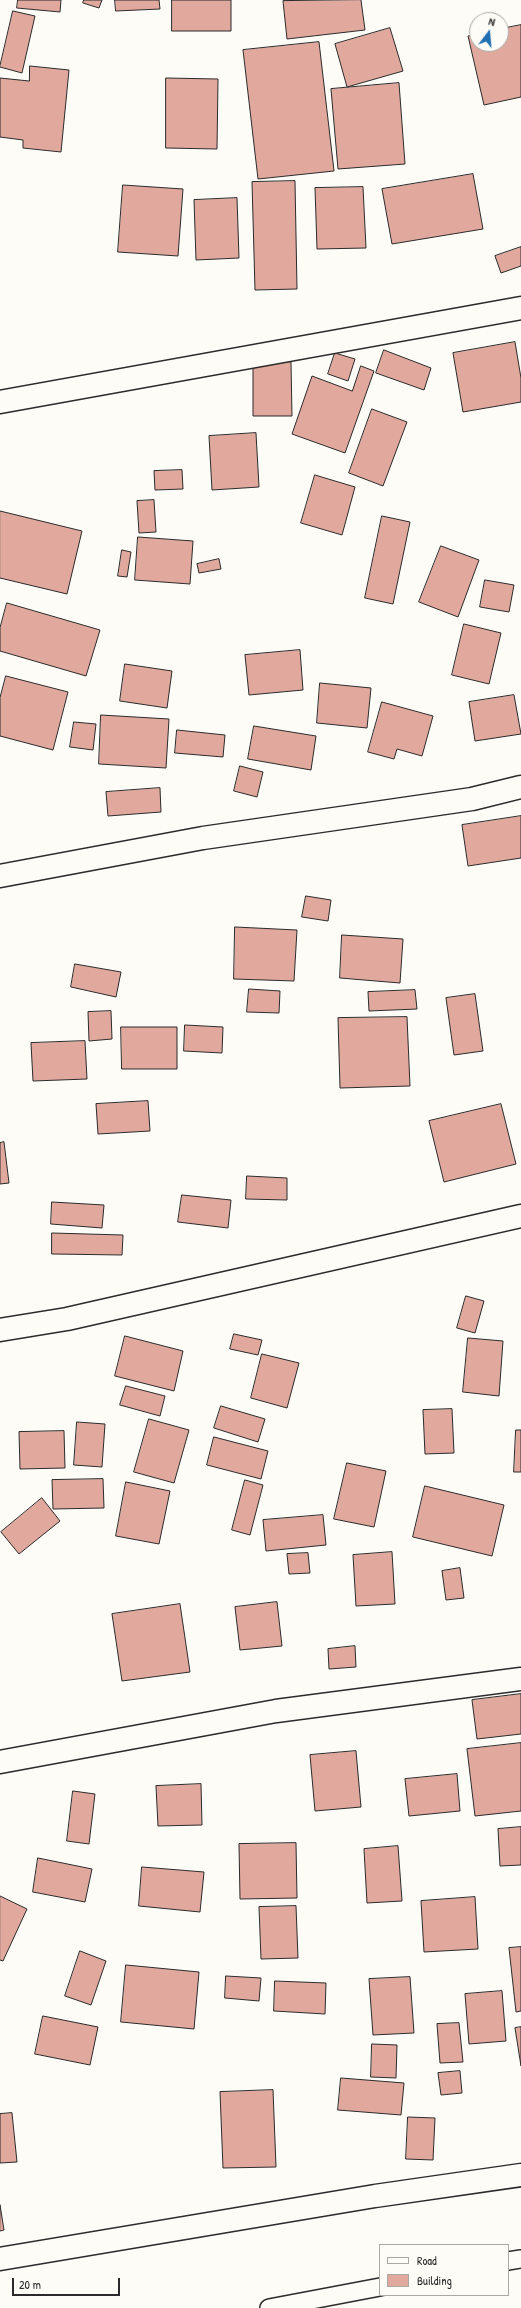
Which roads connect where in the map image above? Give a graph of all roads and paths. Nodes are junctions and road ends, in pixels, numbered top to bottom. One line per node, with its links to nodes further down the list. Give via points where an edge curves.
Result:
1 (521, 308): 2 (street)
2 (0, 402)
3 (521, 787): 4 (street, via 472,799 203,838)
4 (0, 876)
5 (521, 1216): 6 (street, via 67,1319)
6 (0, 1330)
7 (521, 1679): 8 (street, via 276,1711)
8 (0, 1762)
9 (521, 2174): 11 (street)
10 (521, 2258): 12 (lane)
11 (0, 2259)
12 (509, 2261)
13 (379, 2287): 14 (lane)
14 (269, 2308)

